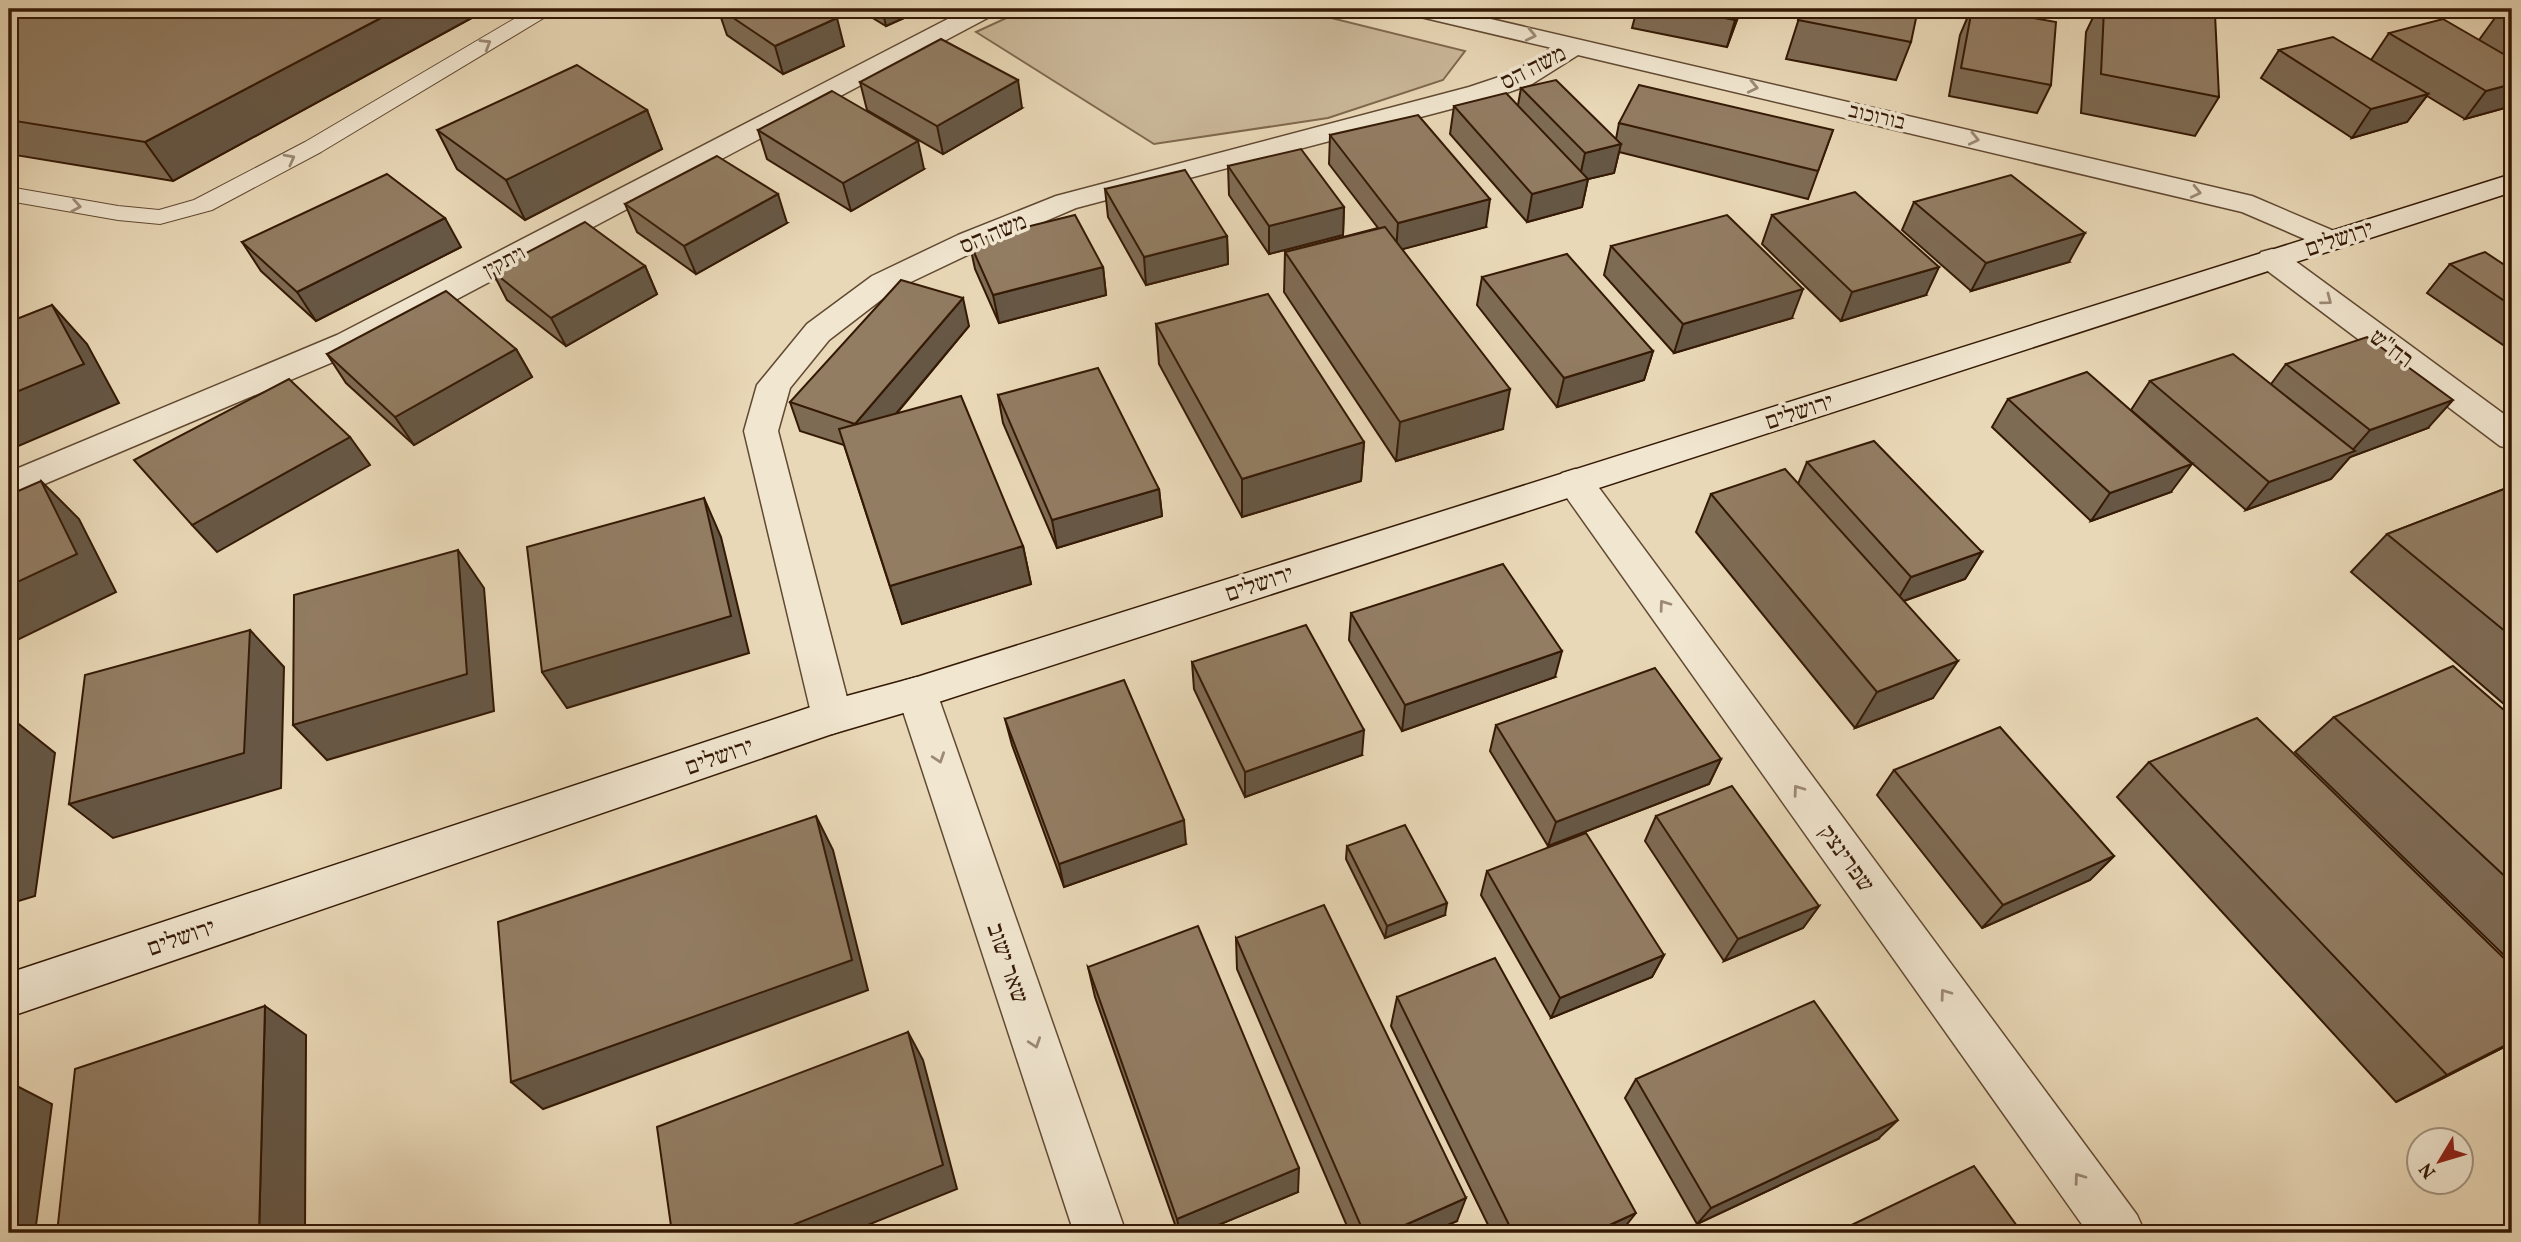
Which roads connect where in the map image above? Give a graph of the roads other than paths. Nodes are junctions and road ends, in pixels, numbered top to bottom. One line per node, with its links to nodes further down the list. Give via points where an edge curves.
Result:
1 (545, 9): 6 (lane, one-way to 1, via 160,217 203,205 313,147)
2 (986, 9): 11 (street, ויתקין, via 348,343)
3 (1417, 9): 4 (street, בורוכוב, one-way to 4)
4 (1575, 45): 7 (street, בורוכוב, one-way to 7, via 2252,205); 13 (street, משה הס, via 1523,78 1479,93 1066,202 883,283 818,332 774,385 761,431)
5 (2512, 183): 7 (street, ירושלים)
6 (9, 194)
7 (2330, 241): 8 (street, ירושלים)
8 (2273, 260): 9 (street, רח"ש, one-way to 9); 10 (street, ירושלים)
9 (2512, 437)
10 (1575, 482): 12 (street, ירושלים); 16 (street, שפרינצק, one-way to 10)
11 (9, 486)
12 (917, 693): 13 (street, ירושלים); 15 (street, שאר ישוב, one-way to 15)
13 (832, 717): 14 (street, ירושלים)
14 (9, 995)
15 (1100, 1233)
16 (2119, 1233)

